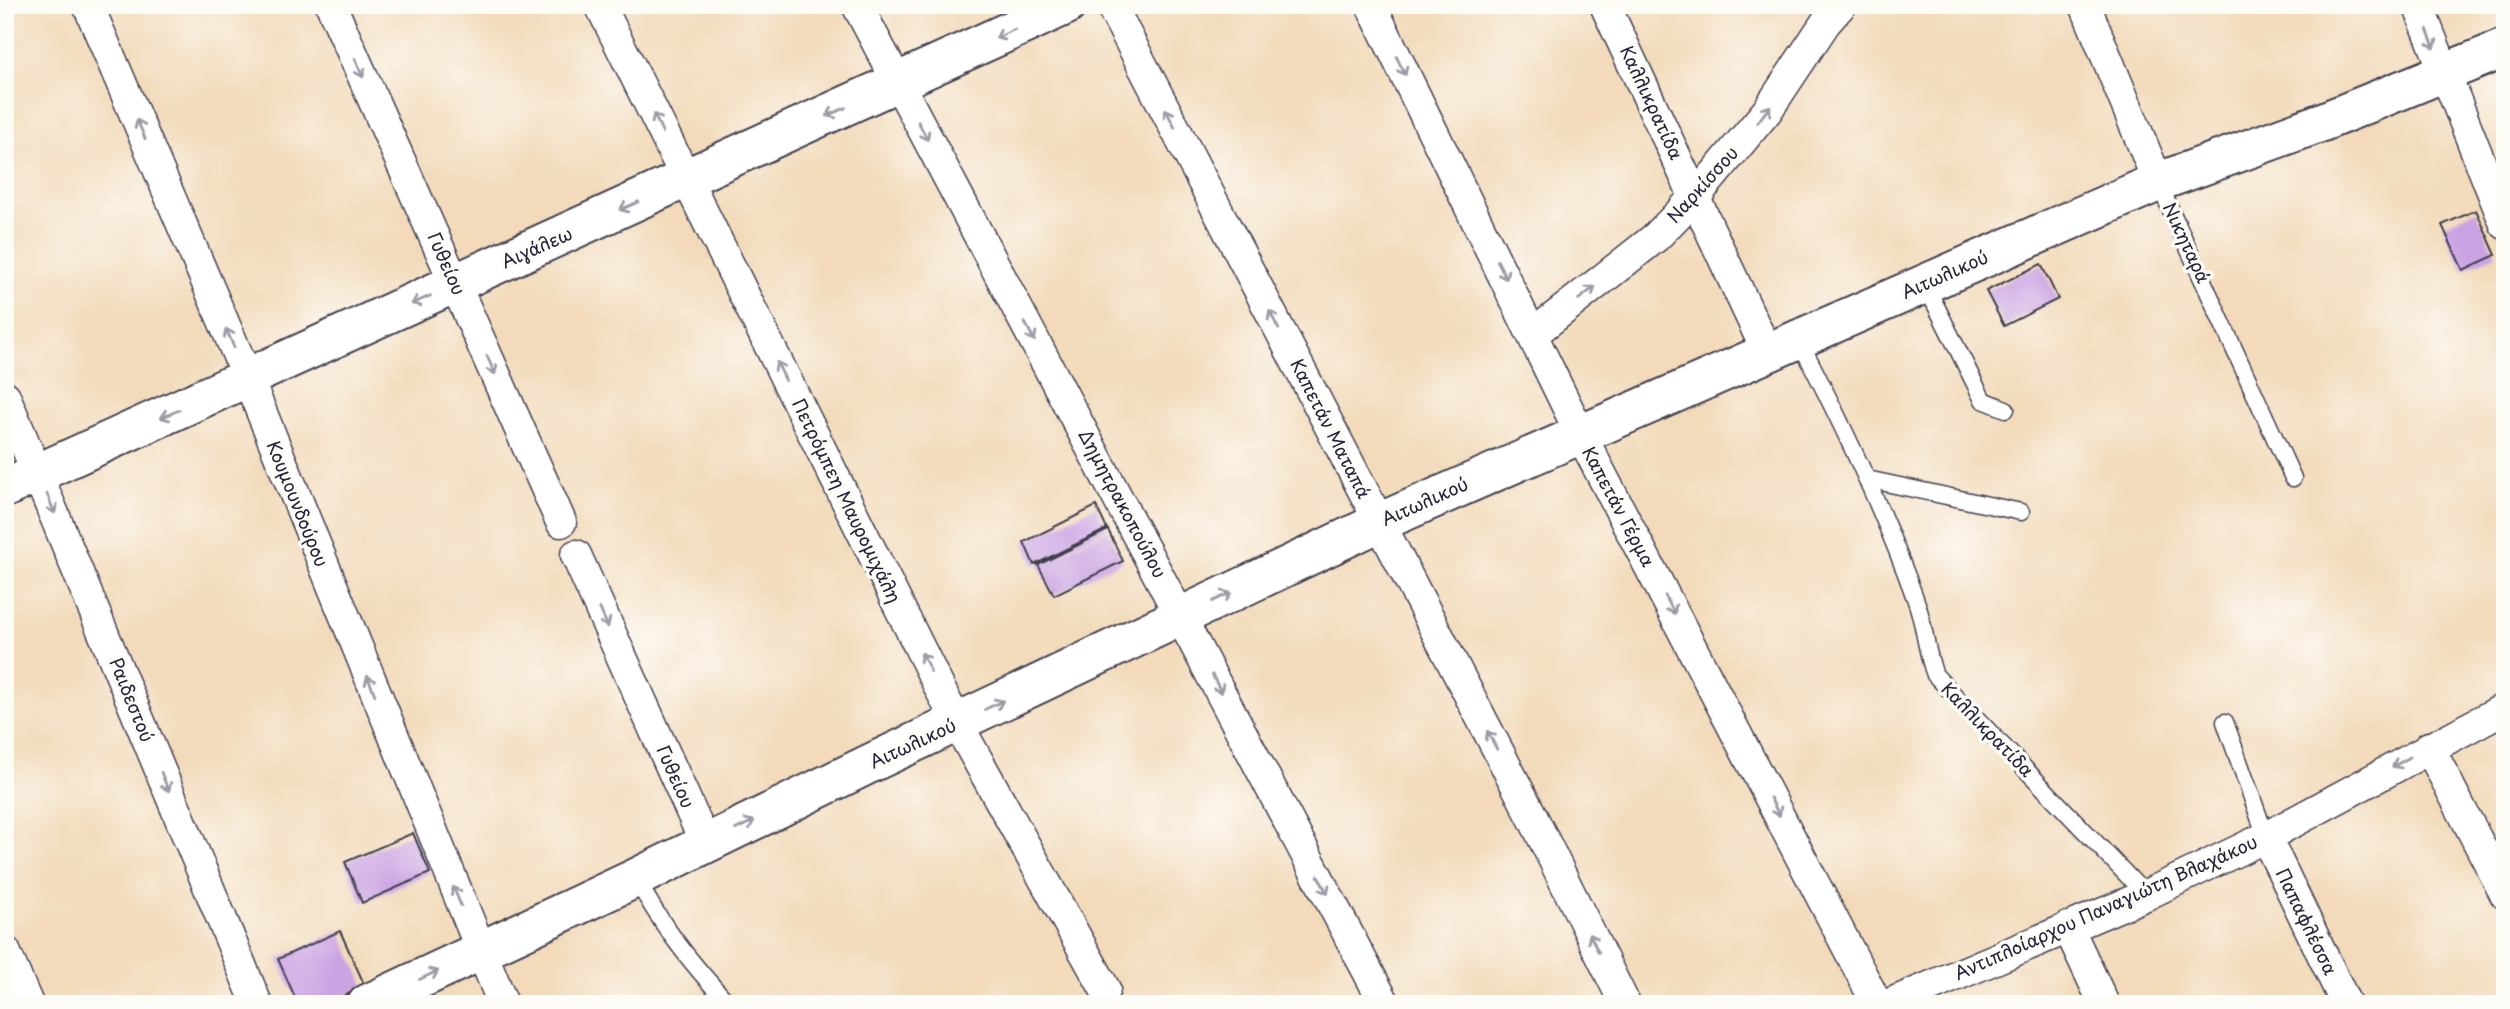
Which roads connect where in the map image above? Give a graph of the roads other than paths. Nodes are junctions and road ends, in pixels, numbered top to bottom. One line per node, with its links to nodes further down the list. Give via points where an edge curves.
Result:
1 (88, 5): 23 (street, Κουμουνδούρου, one-way to 1)
2 (331, 5): 20 (street, Γυθείου, one-way to 20)
3 (600, 5): 15 (street, Πετρόμπεη Μαυρομιχάλη, one-way to 3)
4 (857, 5): 14 (street, Δημητρακοπούλου)
5 (1067, 5): 14 (street, Αιγάλεω, one-way to 14)
6 (1111, 5): 32 (street, Καπετάν Ματαπά, one-way to 6)
7 (1371, 5): 21 (street, Καπετάν Γέρμα, one-way to 21)
8 (1605, 5): 17 (street, Καλλικρατίδα)
9 (2085, 5): 16 (street, Νικηταρά)
10 (2418, 5): 13 (street, one-way to 13)
11 (1829, 11): 17 (street, Ναρκίσσου, one-way to 11, via 1767,111)
12 (2505, 48): 13 (street, Αιτωλικού)
13 (2444, 72): 16 (street, Αιτωλικού); 18 (street)
14 (898, 84): 15 (street, Αιγάλεω, one-way to 15); 34 (street, Δημητρακοπούλου, one-way to 34)
15 (685, 180): 20 (street, Αιγάλεω, one-way to 20); 37 (street, Πετρόμπεη Μαυρομιχάλη, one-way to 15)
16 (2158, 182): 19 (street, Αιτωλικού); 27 (lane, Νικηταρά)
17 (1696, 195): 21 (street, Ναρκίσσου, one-way to 17, via 1656,237); 22 (street, Καλλικρατίδα)
18 (2505, 224)
19 (1925, 284): 22 (street, Αιτωλικού); 25 (lane, via 1983,400)
20 (456, 285): 23 (street, Αιγάλεω, one-way to 23); 31 (street, Γυθείου, one-way to 31)
21 (1533, 334): 26 (street, Καπετάν Γέρμα)
22 (1783, 347): 26 (street, Αιτωλικού); 28 (lane, Καλλικρατίδα)
23 (248, 379): 29 (street, Αιγάλεω, one-way to 29); 46 (street, Κουμουνδούρου, one-way to 23)
24 (5, 396): 29 (street, Ραιδεστού)
25 (2006, 409)
26 (1581, 435): 32 (street, Αιτωλικού); 55 (street, Καπετάν Γέρμα, one-way to 55)
27 (2293, 478)
28 (1867, 479): 30 (lane); 43 (lane, Καλλικρατίδα, via 1916,600 1926,654 1935,675)
29 (22, 481): 49 (street, Ραιδεστού, one-way to 49)
30 (2021, 512)
31 (561, 522)
32 (1378, 523): 34 (street, Αιτωλικού, one-way to 32); 54 (street, Καπετάν Ματαπά, one-way to 32)
33 (576, 555): 40 (street, Γυθείου, one-way to 40)
34 (1181, 617): 37 (street, Αιτωλικού, one-way to 34); 53 (street, Δημητρακοπούλου, one-way to 53)
35 (2505, 708): 38 (street, Αντιπλοίαρχου Παναγιώτη Βλαχάκου)
36 (2225, 722): 39 (lane, Παπαφλέσσα)
37 (957, 723): 40 (street, Αιτωλικού, one-way to 37); 47 (street, Πετρόμπεη Μαυρομιχάλη)
38 (2429, 747): 39 (street, Αντιπλοίαρχου Παναγιώτη Βλαχάκου, one-way to 39); 42 (street)
39 (2266, 838): 43 (street, Αντιπλοίαρχου Παναγιώτη Βλαχάκου); 58 (street, Παπαφλέσσα)
40 (706, 845): 41 (street, Αιτωλικού)
41 (636, 878): 46 (street, Αιτωλικού); 52 (lane, via 678,947)
42 (2505, 894)
43 (2146, 895): 44 (street, Αντιπλοίαρχου Παναγιώτη Βλαχάκου)
44 (2068, 927): 56 (street, Αντιπλοίαρχου Παναγιώτη Βλαχάκου); 57 (street)
45 (5, 951): 48 (street)
46 (480, 952): 50 (street, Αιτωλικού, one-way to 46); 51 (street, Κουμουνδούρου)
47 (1105, 989)
48 (28, 1004)
49 (257, 1004)
50 (367, 1004)
51 (503, 1004)
52 (729, 1004)
53 (1385, 1004)
54 (1625, 1004)
55 (1877, 1004)
56 (1889, 1004)
57 (2104, 1004)
58 (2346, 1004)

